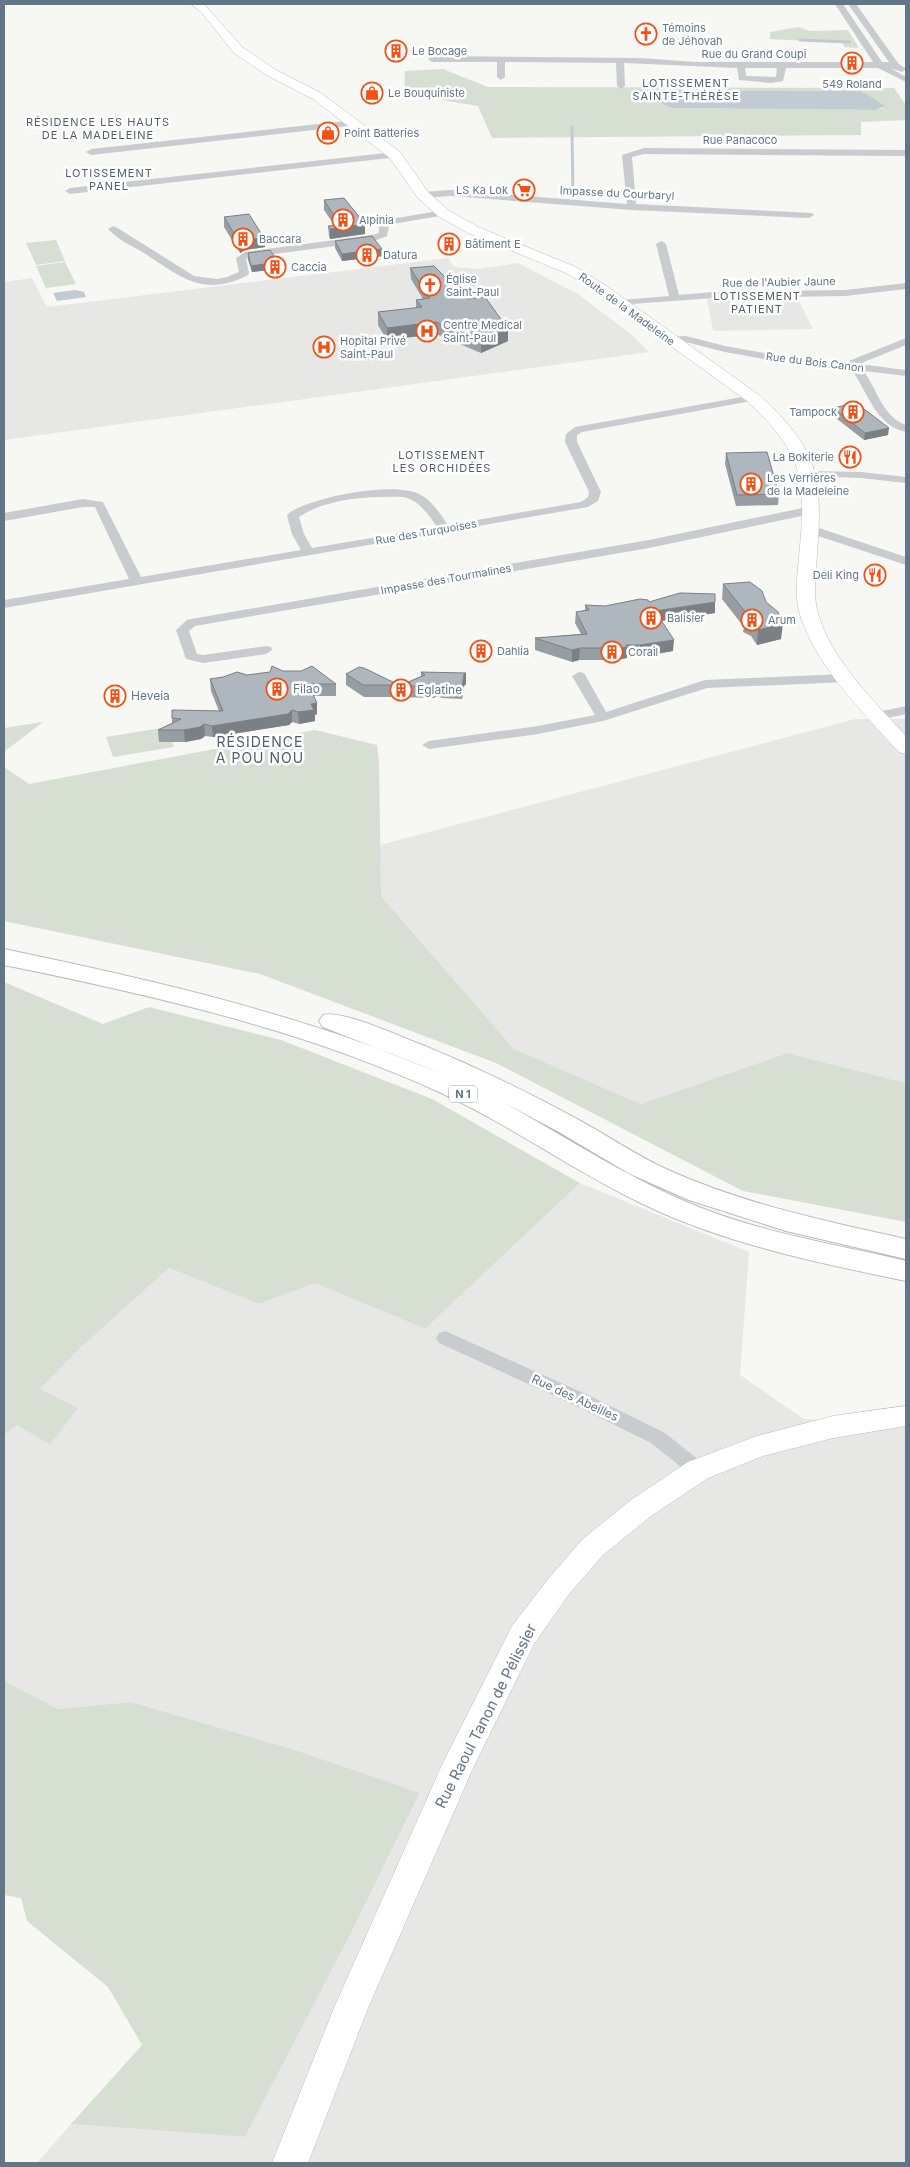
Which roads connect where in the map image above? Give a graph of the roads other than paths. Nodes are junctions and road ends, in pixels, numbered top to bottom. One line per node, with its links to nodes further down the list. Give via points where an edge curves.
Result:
1 (839, 4): 11 (street)
2 (852, 4): 8 (street)
3 (202, 6): 4 (main road, Route de la Madeleine)
4 (235, 45): 13 (main road, Route de la Madeleine); 13 (main road, via 247,69); 17 (main road, Route de la Madeleine, via 315,90)
5 (432, 59): 6 (street, Rue du Grand Coupi)
6 (501, 60): 7 (street, Rue du Grand Coupi); 14 (street)
7 (620, 61): 9 (street, Rue du Grand Coupi); 16 (street)
8 (896, 64): 11 (street, Rue du Grand Coupi); 12 (street)
9 (741, 65): 10 (street, Rue du Grand Coupi); 10 (street, via 742,78 772,80 780,79)
10 (782, 65): 11 (street, Rue du Grand Coupi)
11 (880, 65): 15 (street)
12 (906, 71)
13 (272, 73): 17 (main road, Route de la Madeleine)
14 (501, 77)
15 (906, 80)
16 (621, 86)
17 (317, 96): 18 (main road, Route de la Madeleine)
18 (356, 123): 19 (street); 21 (main road, Route de la Madeleine)
19 (91, 152)
20 (906, 152): 24 (street, Rue Panacoco, via 644,151 627,155)
21 (395, 155): 22 (street); 23 (main road, Route de la Madeleine)
22 (70, 191)
23 (423, 195): 24 (street, Impasse du Courbaryl, via 450,193); 25 (main road, Route de la Madeleine)
24 (632, 207): 26 (street, Impasse du Courbaryl)
25 (443, 213): 27 (street, via 389,222 384,225 384,234 374,238 248,254 241,258 244,273 217,282 191,279); 31 (main road, Route de la Madeleine, via 473,230 571,270)
26 (809, 215)
27 (113, 229)
28 (661, 244): 30 (street)
29 (906, 286): 30 (street, Rue de l'Aubier Jaune, via 845,293)
30 (674, 297): 31 (street, Rue de l'Aubier Jaune)
31 (621, 303): 32 (main road, Route de la Madeleine)
32 (670, 340): 34 (street, Rue du Bois Canon, via 686,339); 35 (main road, Route de la Madeleine)
33 (906, 340): 36 (street)
34 (725, 349): 35 (street, Rue du Bois Canon); 36 (street, Rue du Bois Canon)
35 (696, 358): 38 (main road, Route de la Madeleine)
36 (851, 366): 37 (street, Rue du Bois Canon); 39 (street, via 870,388 885,418)
37 (906, 373)
38 (753, 398): 40 (main road, Route de la Madeleine, via 791,438); 44 (street, Rue des Turquoises, via 579,429 572,434 571,442 595,492 594,499 571,508)
39 (906, 429)
40 (808, 474): 41 (street); 42 (main road, Route de la Madeleine)
41 (906, 480)
42 (812, 510): 45 (main road, Route de la Madeleine); 51 (street, Impasse des Tourmalines, via 649,544 191,623 182,630 191,656 195,658)
43 (4, 517): 49 (street, via 83,503 99,504)
44 (445, 529): 46 (street, Rue des Turquoises); 46 (street, via 425,504 412,495 391,492 335,501 304,508 293,516 298,534)
45 (810, 529): 47 (street); 48 (main road, Route de la Madeleine)
46 (310, 553): 49 (street, Rue des Turquoises)
47 (906, 560)
48 (807, 576): 53 (main road, Route de la Madeleine, via 805,596 813,626); 54 (main road, Route de la Madeleine, via 822,621 832,639)
49 (137, 582): 50 (street, Rue des Turquoises)
50 (4, 604)
51 (266, 650)
52 (579, 676): 55 (street)
53 (846, 678): 54 (main road, Route de la Madeleine); 55 (street, via 704,684)
54 (896, 716): 57 (main road, Route de la Madeleine)
55 (603, 717): 56 (street, via 538,730)
56 (429, 745)
57 (906, 748)
58 (4, 940): 60 (main road, N 1, via 235,992 391,1041 485,1081 668,1182 784,1222)
59 (4, 957): 61 (main road, N 1, via 166,992 295,1027 449,1086 541,1134 619,1180 688,1214 761,1237)
60 (906, 1249)
61 (906, 1271)
62 (445, 1338): 64 (street, Rue des Abeilles, via 658,1438)
63 (906, 1416): 64 (main road, Rue Raoul Tanon de Pélissier, via 823,1430 756,1447)
64 (698, 1470): 65 (main road, Rue Raoul Tanon de Pélissier, via 641,1508 593,1547 523,1635 458,1765 401,1893 351,2008)
65 (290, 2163)

